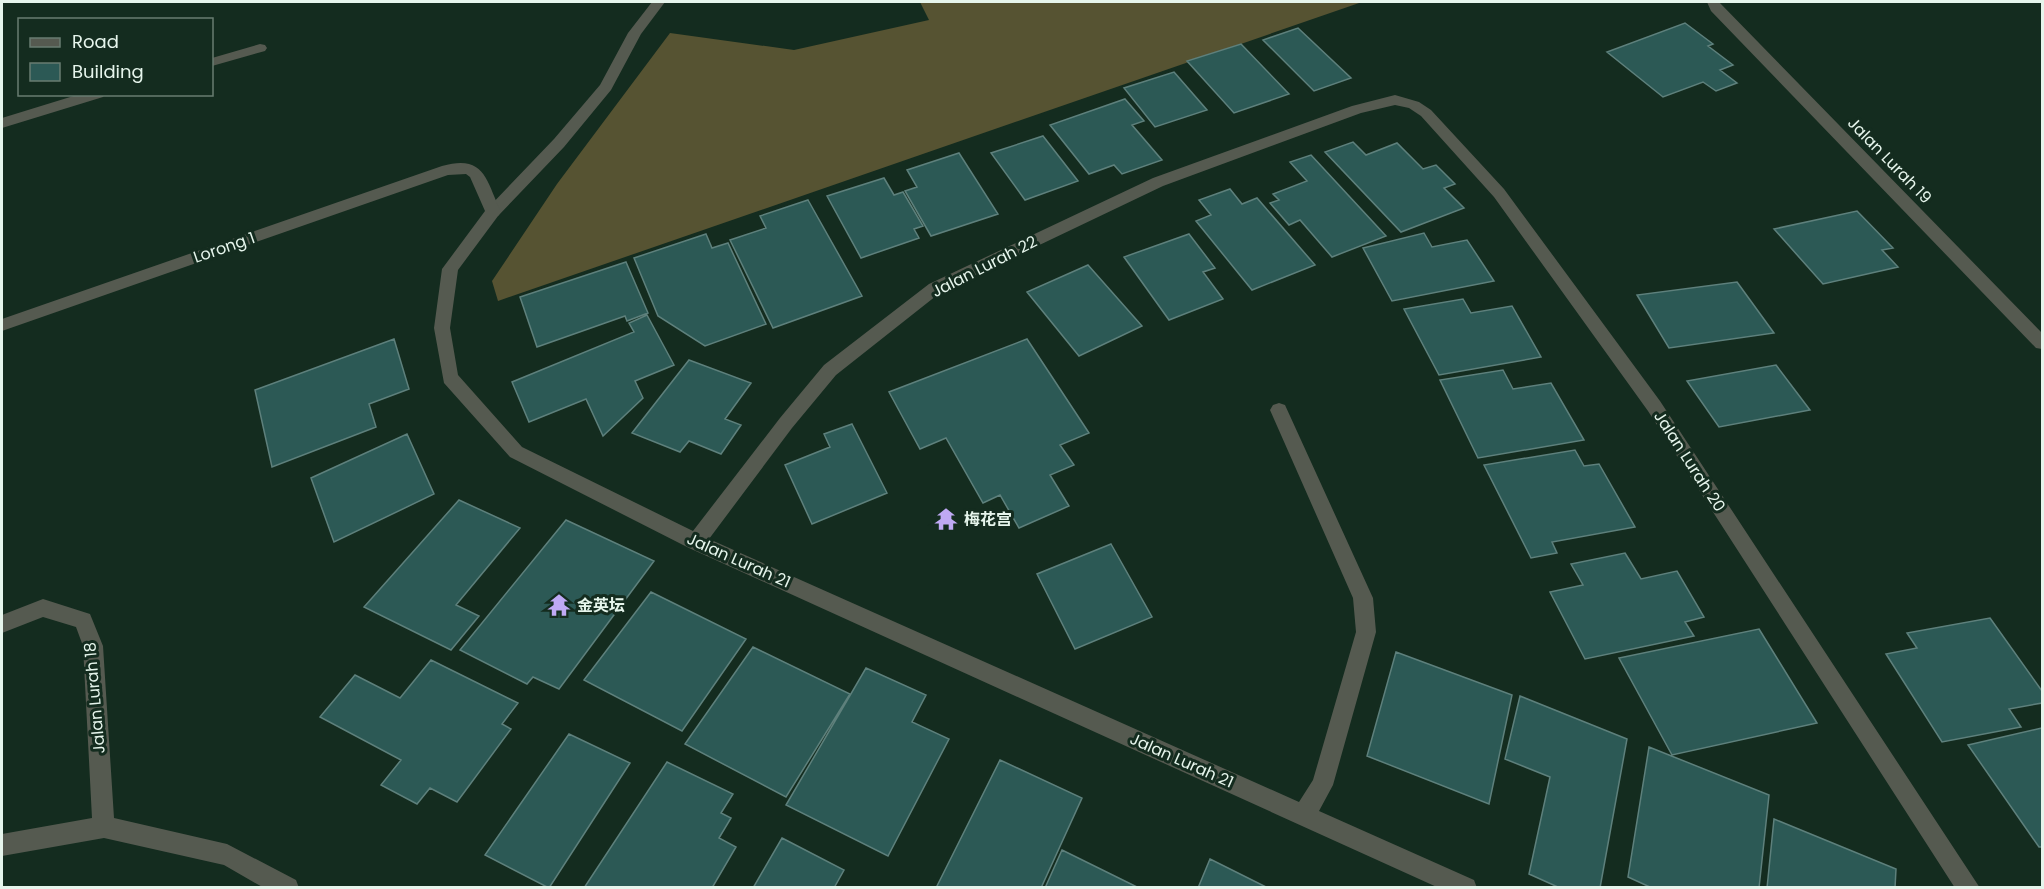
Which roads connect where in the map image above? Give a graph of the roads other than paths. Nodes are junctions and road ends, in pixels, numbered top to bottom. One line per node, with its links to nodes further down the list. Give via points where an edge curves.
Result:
1 (658, 2): 8 (street, Jalan Lurah 21, via 635,33 606,87)
2 (1713, 2): 10 (street, Jalan Lurah 19)
3 (260, 48): 4 (street)
4 (213, 62)
5 (92, 96): 7 (street)
6 (1357, 109): 12 (street, Jalan Lurah 22, via 1158,182 935,288 830,370); 19 (street, Jalan Lurah 20, via 1395,100 1414,105 1426,113 1499,193 1654,406)
7 (2, 123)
8 (493, 212): 9 (street, Lorong 1, via 476,174 469,168 447,170); 12 (street, Jalan Lurah 21, via 450,269 442,328 450,378 516,452)
9 (2, 325)
10 (2043, 343)
11 (1280, 410): 14 (street, via 1363,598 1366,632 1322,785)
12 (696, 542): 14 (street, Jalan Lurah 21)
13 (2, 624): 15 (street, Jalan Lurah 18, via 43,608 83,620 93,645)
14 (1304, 814): 18 (street, Jalan Lurah 21)
15 (104, 826): 16 (street); 17 (street, via 228,855)
16 (2, 845)
17 (288, 888)
18 (1466, 888)
19 (1970, 888)

